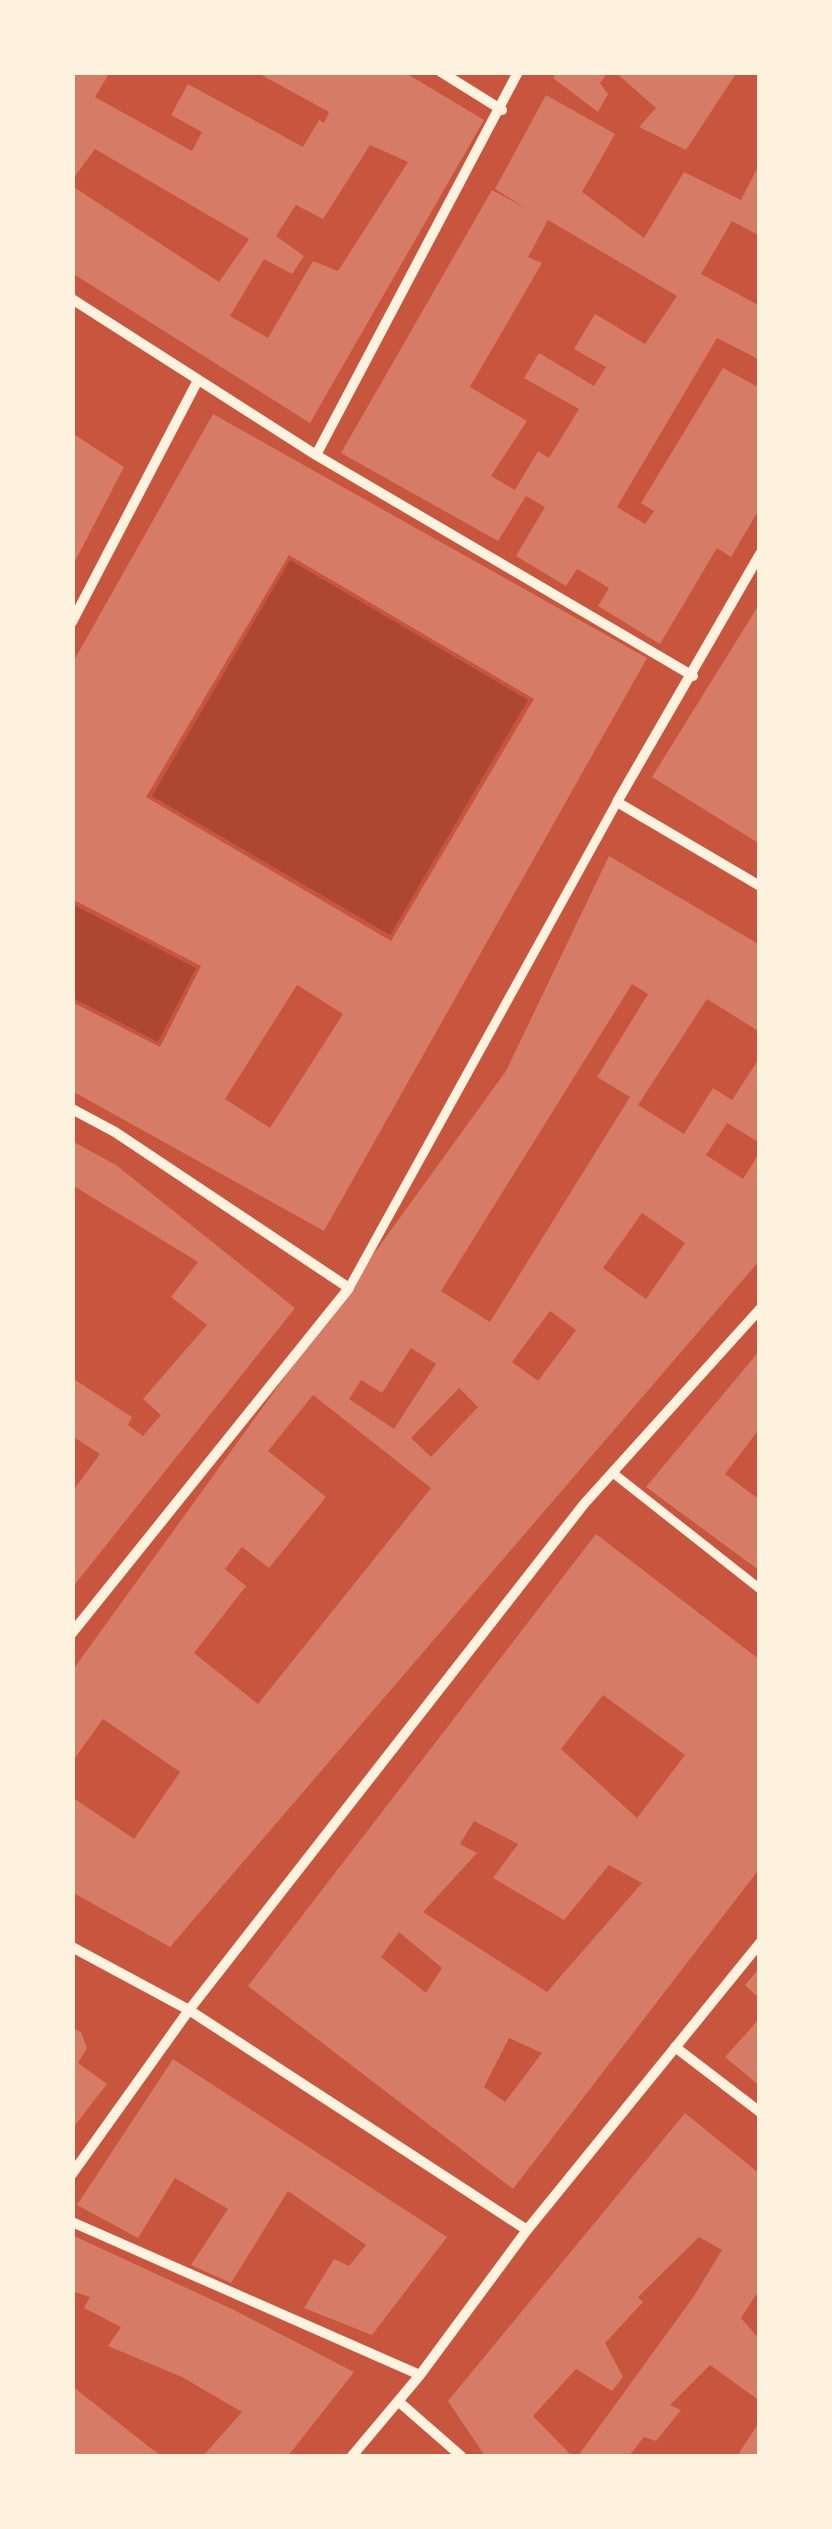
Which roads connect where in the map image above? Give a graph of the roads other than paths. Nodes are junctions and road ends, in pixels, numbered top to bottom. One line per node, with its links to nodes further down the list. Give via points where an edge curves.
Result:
1 (441, 72): 3 (street)
2 (518, 72): 3 (street)
3 (502, 110): 6 (street)
4 (72, 300): 5 (street)
5 (198, 380): 6 (street); 8 (street)
6 (316, 455): 9 (street)
7 (760, 554): 9 (street)
8 (72, 622)
9 (693, 676): 10 (street)
10 (616, 802): 11 (street); 13 (street)
11 (760, 886)
12 (72, 1108): 13 (street)
13 (350, 1288): 17 (street)
14 (760, 1309): 15 (street)
15 (613, 1472): 16 (street); 20 (street)
16 (760, 1589)
17 (72, 1633)
18 (760, 1942): 21 (street)
19 (72, 1947): 20 (street)
20 (189, 2010): 23 (street); 25 (street)
21 (675, 2047): 22 (street); 25 (street)
22 (760, 2112)
23 (72, 2174)
24 (72, 2222): 26 (street)
25 (526, 2230): 26 (street)
26 (420, 2375): 27 (street)
27 (398, 2401): 28 (street); 29 (street)
28 (352, 2456)
29 (461, 2456)

